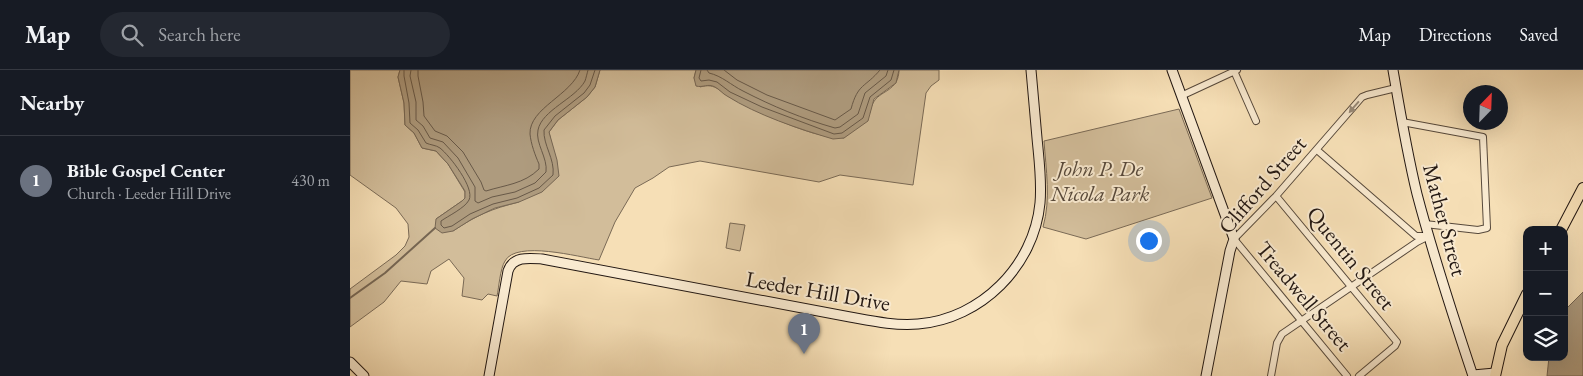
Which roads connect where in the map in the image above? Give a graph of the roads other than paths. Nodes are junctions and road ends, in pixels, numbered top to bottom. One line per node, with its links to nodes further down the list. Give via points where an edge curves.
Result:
1 (1031, 70): 23 (street, Leeder Hill Drive, via 1041,179 1038,216 1029,246 1019,264 997,289 976,305 943,320 899,324 542,259 520,259 510,265 508,271)
2 (1172, 70): 6 (street, Treadwell Street)
3 (1393, 70): 5 (street, Mather Street)
4 (1235, 71): 6 (street); 7 (street)
5 (1396, 88): 8 (street, Mather Street); 9 (street, Clifford Street, one-way to 9, via 1362,97)
6 (1181, 96): 15 (street, Treadwell Street)
7 (1256, 121)
8 (1402, 122): 12 (street, Mather Street); 12 (street, via 1484,137 1487,228 1478,230)
9 (1317, 150): 11 (street, Clifford Street); 14 (street, via 1416,236)
10 (1583, 188): 13 (main road)
11 (1276, 196): 15 (street, Clifford Street); 16 (street, Quentin Street)
12 (1426, 224): 14 (street, Mather Street)
13 (1563, 226)
14 (1429, 236): 16 (street); 21 (street, Mather Street)
15 (1234, 239): 18 (street, Treadwell Street); 24 (street, Clifford Street)
16 (1351, 286): 18 (street); 27 (street, Quentin Street, via 1397,342)
17 (1523, 302): 20 (main road, via 1502,345)
18 (1300, 320): 25 (street, via 1279,338); 26 (street, Treadwell Street)
19 (350, 362): 22 (street)
20 (1495, 374): 21 (street)
21 (1473, 375)
22 (364, 376)
23 (489, 376)
24 (1206, 376)
25 (1271, 376)
26 (1347, 376)
27 (1359, 376)

